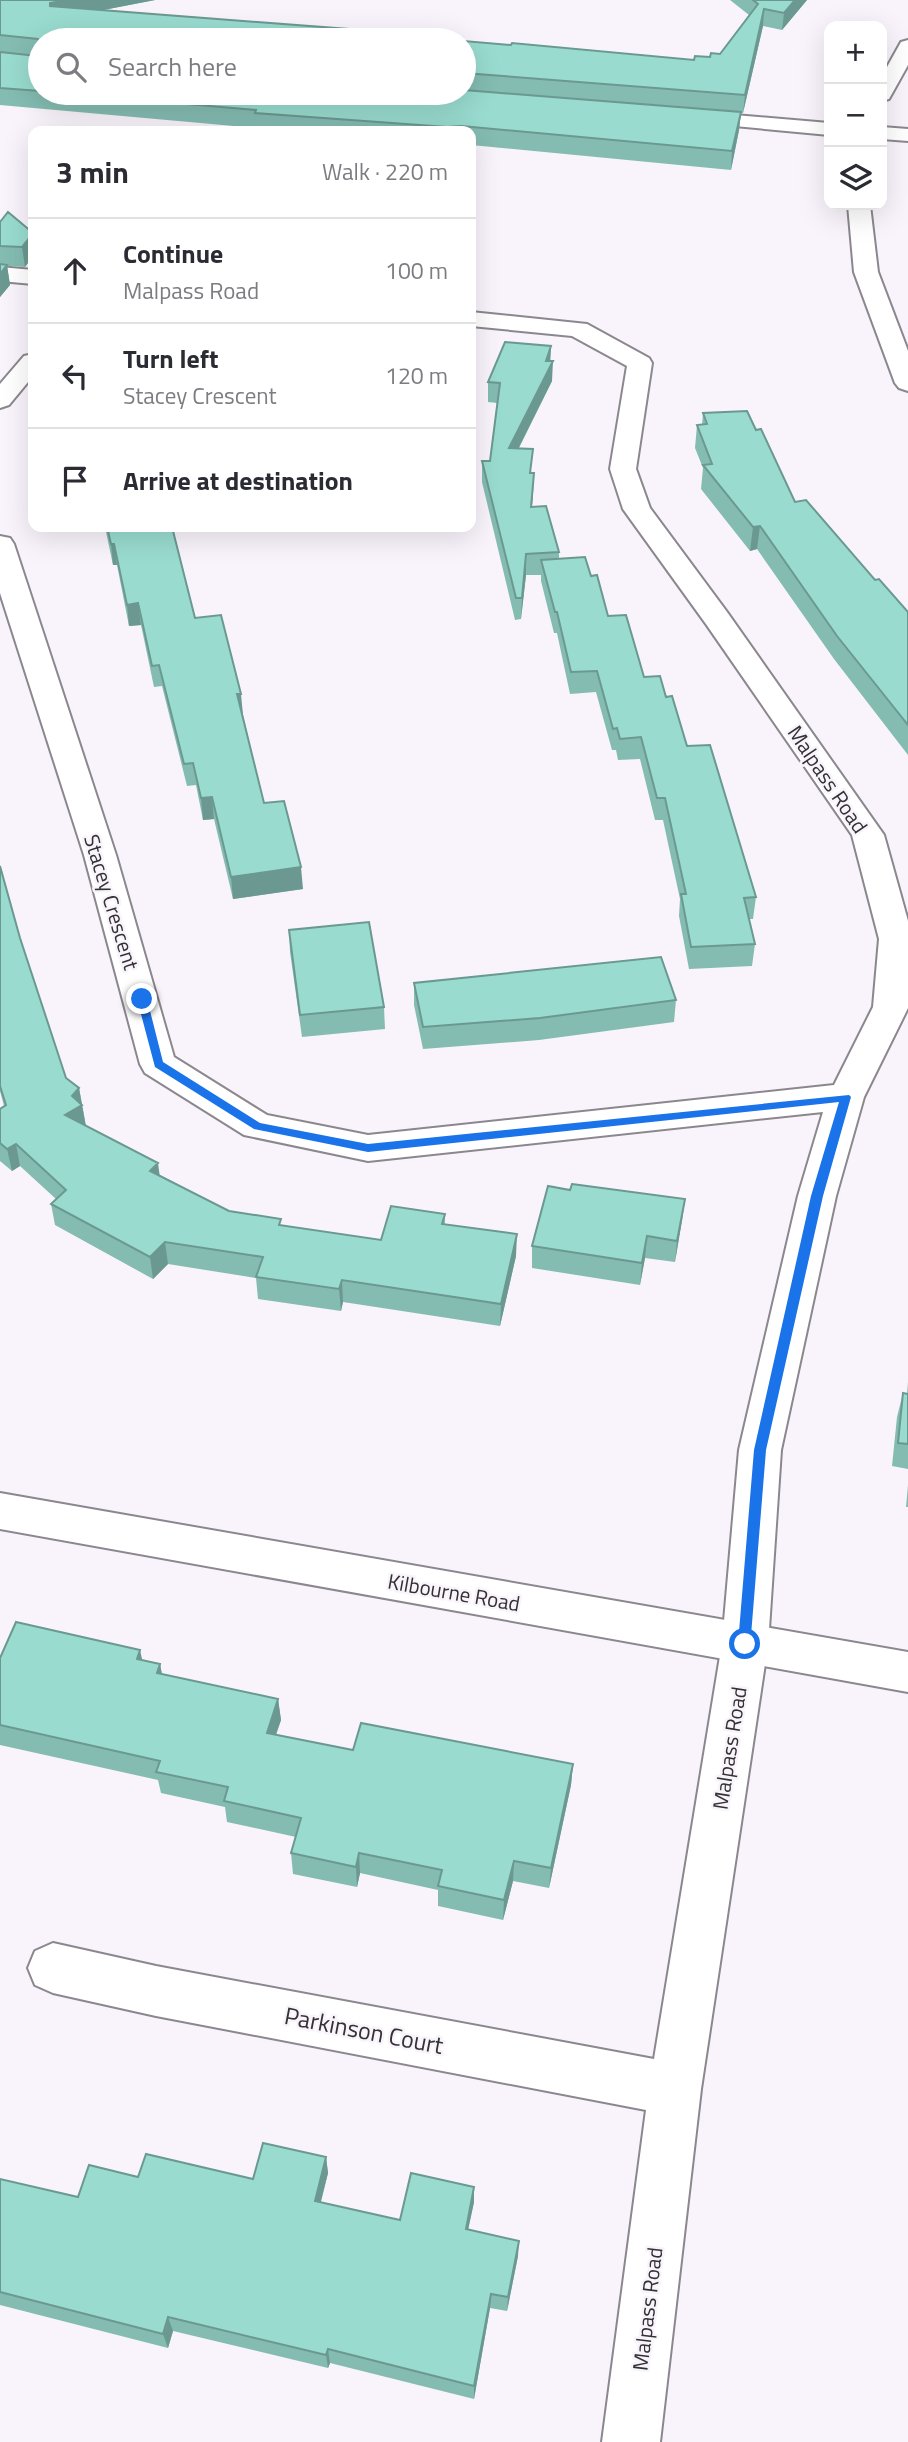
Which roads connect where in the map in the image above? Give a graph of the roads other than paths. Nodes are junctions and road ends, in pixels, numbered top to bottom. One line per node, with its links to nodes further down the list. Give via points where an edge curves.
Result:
1 (908, 46): 2 (street)
2 (887, 86)
3 (664, 116): 4 (street)
4 (824, 129)
5 (887, 133): 6 (street)
6 (908, 135)
7 (860, 210): 12 (street, via 866,272)
8 (0, 274): 9 (street)
9 (28, 277)
10 (476, 319): 15 (street, Malpass Road, via 578,329 640,363 623,469 637,509 867,835 896,939 891,1007)
11 (28, 367): 13 (street)
12 (908, 383)
13 (0, 400)
14 (0, 544): 15 (street, Stacey Crescent, via 159,1064 257,1126 368,1148)
15 (846, 1097): 17 (street, Malpass Road, via 817,1196 760,1450)
16 (0, 1511): 17 (street, Kilbourne Road)
17 (745, 1644): 18 (street, Kilbourne Road); 20 (street, Malpass Road)
18 (908, 1672)
19 (53, 1968): 20 (street, Parkinson Court)
20 (675, 2088): 21 (street, Malpass Road)
21 (631, 2442)

